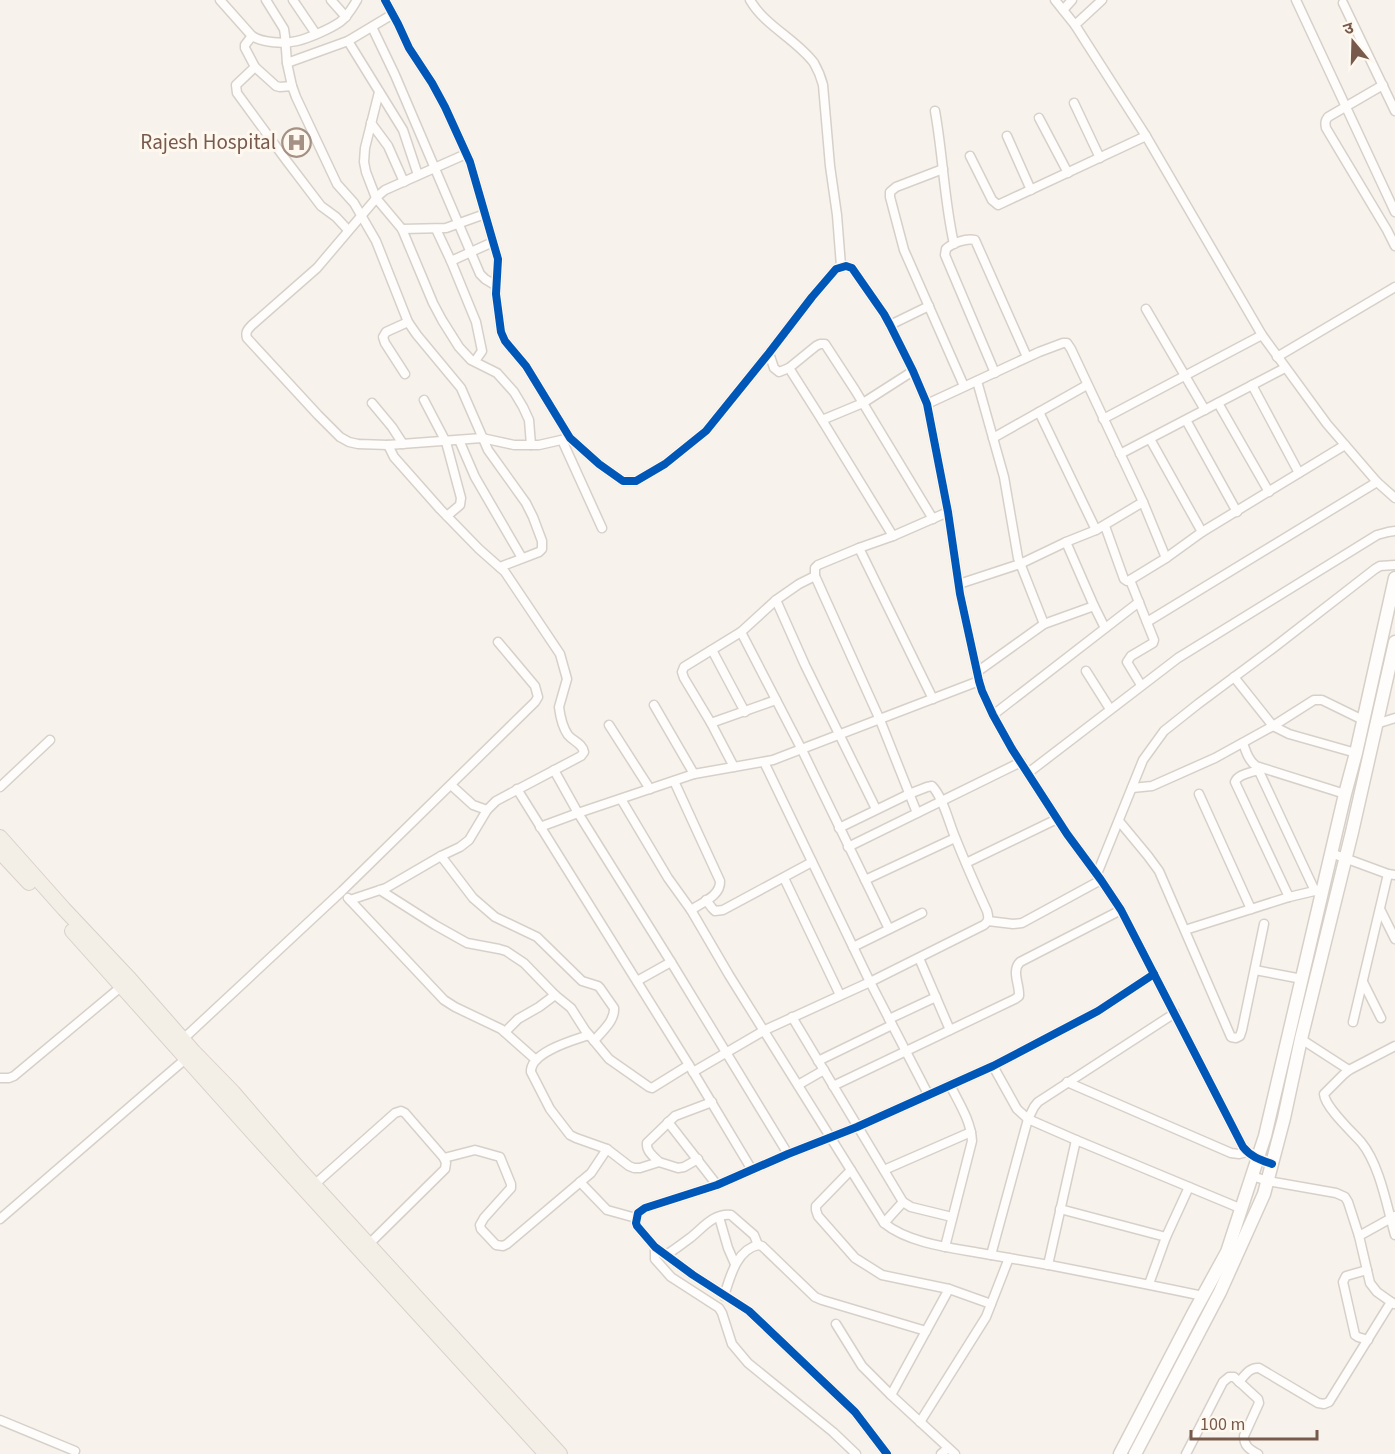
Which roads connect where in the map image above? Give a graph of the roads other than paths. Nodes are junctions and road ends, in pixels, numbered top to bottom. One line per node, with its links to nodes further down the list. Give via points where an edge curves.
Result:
1 (220, 0): 19 (street)
2 (266, 0): 21 (street, via 284,29)
3 (293, 0): 18 (street)
4 (331, 0): 15 (street)
5 (357, 0): 15 (street)
6 (385, 0): 14 (street)
7 (750, 0): 58 (street, via 808,57 821,79)
8 (1055, 0): 13 (street)
9 (1072, 0): 13 (street)
10 (1102, 0): 16 (street)
11 (1296, 0): 28 (street)
12 (1343, 3): 24 (street)
13 (1063, 10): 16 (street)
14 (393, 14): 17 (street); 35 (street, via 445,107)
15 (346, 17): 18 (street)
16 (1075, 25): 34 (street)
17 (372, 27): 20 (street); 38 (street)
18 (316, 34): 21 (street)
19 (252, 36): 21 (street); 23 (street, via 245,48)
20 (348, 41): 22 (street); 26 (street)
21 (286, 42): 22 (street)
22 (287, 63): 25 (street)
23 (255, 67): 25 (street, via 276,86); 52 (street, via 236,85 237,93 321,206)
24 (1383, 85): 28 (street); 30 (street)
25 (292, 86): 47 (street, via 337,184)
26 (379, 92): 32 (street); 41 (street, via 405,134)
27 (1074, 103): 37 (street)
28 (1345, 106): 45 (street); 49 (street, via 1325,120 1326,128)
29 (935, 111): 39 (street)
30 (1395, 111)
31 (1039, 118): 40 (street)
32 (371, 123): 42 (street, via 388,146); 44 (street, via 364,162)
33 (1007, 136): 43 (street)
34 (1146, 136): 37 (street); 65 (street)
35 (466, 154): 38 (street); 46 (street)
36 (970, 156): 43 (street, via 995,204)
37 (1100, 158): 40 (street)
38 (434, 168): 41 (street); 48 (street)
39 (943, 169): 54 (street); 61 (street, via 890,192 904,250)
40 (1068, 173): 43 (street)
41 (418, 175): 42 (street)
42 (404, 182): 44 (street)
43 (1031, 190)
44 (376, 198): 47 (street); 50 (street)
45 (1395, 212)
46 (485, 214): 48 (street); 53 (street)
47 (362, 215): 52 (street); 63 (street)
48 (459, 224): 51 (street); 56 (street)
49 (1391, 228): 55 (street)
50 (402, 229): 51 (street); 69 (street, via 442,320 464,353)
51 (436, 229): 57 (street)
52 (348, 230): 97 (street, via 317,268 246,334 340,437 358,444)
53 (494, 242): 56 (street); 59 (street, via 498,259)
54 (954, 244): 67 (street, via 975,240); 73 (street, via 946,249 945,255)
55 (1395, 246)
56 (471, 251): 57 (street); 59 (street, via 480,274)
57 (451, 261): 69 (street, via 482,346)
58 (842, 266): 64 (street, via 852,268); 66 (street, via 812,297)
59 (495, 285): 92 (street, via 505,341 526,366)
60 (1395, 287): 68 (street)
61 (929, 306): 64 (street); 79 (street)
62 (1146, 309): 75 (street)
63 (408, 322): 74 (street, via 383,337); 90 (street, via 461,388)
64 (890, 325): 72 (street)
65 (1262, 335): 68 (street); 75 (street)
66 (769, 353): 70 (street, via 776,371); 92 (street, via 706,431 665,464 636,481 623,481)
67 (1027, 357): 73 (street); 77 (street, via 1066,344)
68 (1277, 357): 71 (street)
69 (475, 361): 98 (street, via 497,373 514,392 529,420)
70 (789, 368): 82 (street, via 816,346 825,344); 88 (street)
71 (1285, 368): 78 (street); 99 (street)
72 (913, 371): 82 (street); 84 (street)
73 (994, 373): 76 (street)
74 (405, 374)
75 (1185, 375): 85 (street); 87 (street)
76 (977, 381): 79 (street); 91 (street)
77 (1087, 385): 86 (street); 87 (street)
78 (1252, 385): 83 (street); 101 (street)
79 (964, 386): 84 (street)
80 (424, 400): 95 (street)
81 (372, 403): 96 (street)
82 (863, 403): 88 (street); 109 (street)
83 (1218, 403): 85 (street); 103 (street)
84 (927, 404): 106 (street)
85 (1205, 410): 89 (street)
86 (1040, 412): 91 (street); 112 (street)
87 (1103, 418): 100 (street)
88 (822, 420): 115 (street)
89 (1186, 420): 93 (street); 107 (street)
90 (482, 438): 94 (street); 98 (street); 118 (street, via 536,522 542,549)
91 (993, 438): 120 (street)
92 (566, 439): 98 (street); 111 (street)
93 (1150, 439): 100 (street); 114 (street)
94 (459, 440): 95 (street); 118 (street, via 475,477)
95 (446, 441): 96 (street); 108 (street, via 462,502)
96 (403, 444): 97 (street)
97 (388, 445): 108 (street, via 394,457)
98 (531, 445)
99 (1345, 445): 101 (street); 102 (street)
100 (1120, 454): 105 (street)
101 (1299, 473): 103 (street)
102 (1377, 482): 104 (street); 130 (street)
103 (1269, 492): 107 (street)
104 (1395, 498)
105 (1143, 502): 110 (street); 119 (street)
106 (948, 512): 109 (street); 126 (street)
107 (1237, 512): 114 (street)
108 (447, 516): 122 (street)
109 (933, 519): 115 (street)
110 (1105, 526): 112 (street); 125 (street, via 1124,579)
111 (602, 528)
112 (1096, 530): 116 (street)
113 (1395, 531): 140 (street, via 1377,536 1178,658)
114 (1202, 532): 119 (street)
115 (893, 536): 117 (street)
116 (1066, 542): 120 (street); 129 (street)
117 (859, 548): 123 (street, via 818,565); 141 (street)
118 (522, 558): 122 (street)
119 (1166, 558): 125 (street)
120 (1020, 564): 126 (street); 131 (street)
121 (1395, 565): 139 (street, via 1375,569)
122 (500, 567): 163 (street, via 560,654 567,679 559,712 569,737 582,745 584,752)
123 (814, 576): 127 (street); 148 (street)
124 (1395, 578): 149 (main road)
125 (1130, 580): 128 (street)
126 (959, 584): 138 (street)
127 (776, 600): 133 (street); 154 (street)
128 (1139, 602): 130 (street); 132 (street)
129 (1094, 606): 131 (street); 132 (street)
130 (1147, 622): 140 (street, via 1153,643 1127,662)
131 (1044, 624): 138 (street)
132 (1105, 628): 146 (street)
133 (741, 632): 136 (street); 142 (street)
134 (498, 642): 167 (street, via 535,686 538,697)
135 (1395, 642): 151 (main road)
136 (712, 650): 145 (street); 150 (street, via 682,672)
137 (1086, 671): 144 (street)
138 (978, 677): 141 (street); 146 (street)
139 (1234, 677): 153 (street); 169 (street, via 1164,731 1143,760)
140 (1141, 685): 144 (street)
141 (933, 699): 148 (street)
142 (776, 700): 145 (street); 157 (street)
143 (654, 705): 165 (street)
144 (1110, 709): 164 (street)
145 (745, 712): 150 (street)
146 (993, 715): 160 (street)
147 (1395, 718): 151 (street)
148 (880, 720): 154 (street); 172 (street)
149 (1363, 720): 153 (street, via 1322,700 1314,700); 158 (main road)
150 (711, 723): 161 (street)
151 (1376, 724): 190 (main road)
152 (609, 725): 171 (street)
153 (1273, 726): 156 (street); 158 (street, via 1289,735)
154 (839, 735): 157 (street); 177 (street)
155 (50, 740): 168 (street)
156 (1243, 743): 162 (street); 169 (street, via 1152,786)
157 (802, 750): 159 (street); 184 (street)
158 (1356, 753): 174 (main road)
159 (764, 762): 161 (street); 191 (street)
160 (1021, 762): 164 (street); 176 (street)
161 (734, 767): 165 (street)
162 (1257, 768): 174 (street); 198 (street); 200 (street, via 1235,782)
163 (554, 770): 170 (street); 179 (street)
164 (1028, 773): 181 (street)
165 (694, 774): 166 (street)
166 (674, 781): 171 (street); 202 (street, via 720,881 719,890)
167 (451, 785): 178 (street, via 472,805); 199 (street)
168 (0, 787)
169 (1132, 788): 182 (street)
170 (517, 789): 178 (street); 183 (street)
171 (650, 789): 175 (street)
172 (909, 794): 176 (street, via 932,786); 177 (street); 180 (street)
173 (1199, 794): 203 (street)
174 (1345, 794): 188 (main road)
175 (621, 799): 179 (street); 205 (street)
176 (941, 801): 180 (street); 185 (street)
177 (876, 809): 184 (street)
178 (487, 810): 189 (street, via 470,840)
179 (578, 813): 183 (street); 215 (street)
180 (917, 813): 186 (street)
181 (1057, 819): 192 (street); 194 (street)
182 (1119, 821): 194 (street); 211 (street, via 1154,863)
183 (540, 827): 219 (street)
184 (839, 828): 186 (street)
185 (955, 838): 192 (street); 196 (street)
186 (848, 847): 196 (street)
187 (2, 850): 222 (main road); 236 (main road, via 64,909)
188 (1331, 853): 190 (street); 198 (main road)
189 (441, 855): 197 (street); 234 (street, via 473,898 495,917 537,937 582,981 600,988 615,1012 612,1020)
190 (1345, 858): 193 (street); 235 (main road)
191 (812, 862): 195 (street); 213 (street)
192 (966, 863): 208 (street)
193 (1392, 874): 204 (street)
194 (1099, 877): 206 (street); 208 (street, via 1022,923)
195 (784, 878): 202 (street, via 719,912); 224 (street)
196 (865, 880): 210 (street)
197 (380, 890): 201 (street); 223 (street, via 467,942 506,951 524,963)
198 (1319, 890): 200 (street); 218 (main road)
199 (342, 891): 201 (street); 236 (street)
200 (1289, 897): 203 (street)
201 (350, 900): 233 (street, via 444,1000)
202 (706, 900): 205 (street)
203 (1251, 909): 211 (street)
204 (1380, 909): 212 (street); 220 (street)
205 (690, 910): 231 (street)
206 (1121, 910): 217 (street); 232 (street, via 1020,962 1015,971 1019,996)
207 (922, 913): 210 (street)
208 (988, 921): 214 (street)
209 (1264, 924): 216 (street)
210 (889, 929): 213 (street)
211 (1185, 930): 216 (street, via 1231,1037 1240,1036)
212 (1395, 939)
213 (853, 947): 221 (street)
214 (919, 957): 221 (street); 225 (street)
215 (671, 962): 219 (street); 239 (street)
216 (1255, 970): 218 (street)
217 (1154, 974): 226 (street); 243 (street, via 1098,1011)
218 (1302, 979): 263 (main road, via 1265,1136)
219 (637, 981): 244 (street)
220 (1363, 981): 228 (street); 230 (street)
221 (870, 982): 224 (street); 229 (street)
222 (122, 986): 236 (main road); 247 (street, via 14,1076)
223 (555, 995): 233 (street, via 518,1019); 234 (street, via 571,1008)
224 (840, 995): 227 (street)
225 (936, 998): 229 (street); 232 (street)
226 (1174, 1013): 248 (street); 263 (street, via 1243,1147)
227 (792, 1017): 231 (street); 242 (street)
228 (1381, 1018)
229 (890, 1022): 238 (street); 242 (street)
230 (1353, 1022)
231 (765, 1030): 239 (street); 249 (street)
232 (950, 1030): 238 (street)
233 (506, 1032): 241 (street)
234 (592, 1038): 241 (street, via 558,1046); 244 (street, via 614,1064 649,1088)
235 (1301, 1039): 246 (street); 267 (main road)
236 (179, 1042): 240 (main road)
237 (1395, 1046): 246 (street)
238 (906, 1051): 251 (street); 252 (street)
239 (727, 1053): 244 (street); 262 (street)
240 (190, 1056): 257 (main road, via 233,1092); 284 (street)
241 (536, 1060): 261 (street, via 531,1072 550,1109 570,1135)
242 (818, 1061): 245 (street)
243 (993, 1066): 250 (street); 254 (street, via 1017,1109)
244 (691, 1068): 253 (street)
245 (824, 1070): 249 (street); 251 (street)
246 (1349, 1070): 282 (street, via 1326,1090 1324,1099 1364,1146)
247 (0, 1078)
248 (1067, 1082): 254 (street, via 1038,1102); 263 (street, via 1232,1153)
249 (798, 1084): 259 (street)
250 (950, 1085): 252 (street); 258 (street)
251 (833, 1086): 256 (street)
252 (928, 1094): 256 (street)
253 (712, 1102): 255 (street); 268 (street)
254 (1028, 1119): 260 (street); 294 (street)
255 (668, 1122): 265 (street); 266 (street, via 646,1143)
256 (857, 1127): 259 (street); 270 (street)
257 (257, 1129): 274 (main road); 315 (main road)
258 (971, 1132): 270 (street); 281 (street)
259 (831, 1137): 262 (street); 269 (street)
260 (1076, 1140): 276 (street); 278 (street)
261 (607, 1149): 266 (street, via 634,1168); 273 (street)
262 (788, 1154): 268 (street)
263 (1252, 1156): 267 (street); 271 (main road)
264 (444, 1158): 273 (street, via 475,1150 502,1160 511,1188 480,1225 499,1246 507,1244); 274 (street, via 401,1111); 289 (street, via 445,1168)
265 (698, 1159): 266 (street, via 678,1168); 275 (street)
266 (659, 1162)
267 (1272, 1164): 272 (main road)
268 (752, 1170): 275 (street)
269 (851, 1170): 285 (street); 300 (street, via 816,1206 818,1216 855,1258 882,1275)
270 (884, 1170): 277 (street)
271 (1252, 1176): 272 (street); 279 (main road)
272 (1268, 1181): 287 (street, via 1341,1194 1348,1202); 320 (main road, via 1220,1292)
273 (580, 1182): 283 (street, via 607,1210)
274 (314, 1185): 289 (main road)
275 (717, 1185): 283 (street, via 645,1208)
276 (1189, 1187): 279 (street); 288 (street)
277 (903, 1203): 281 (street); 285 (street)
278 (1060, 1209): 288 (street); 297 (street)
279 (1242, 1209): 302 (main road, via 1227,1252)
280 (718, 1217): 290 (street, via 730,1215 754,1235); 293 (street); 296 (street)
281 (952, 1217): 292 (street)
282 (1393, 1217): 286 (street); 287 (street)
283 (636, 1218): 291 (street, via 637,1226)
284 (0, 1219)
285 (884, 1223): 292 (street, via 921,1241)
286 (1395, 1235)
287 (1359, 1236): 298 (street)
288 (1166, 1237): 299 (street)
289 (369, 1244): 316 (main road)
290 (758, 1245): 296 (street); 306 (street, via 815,1297)
291 (655, 1247): 293 (street); 317 (street, via 655,1259 671,1277 719,1308 732,1344 748,1364)
292 (945, 1247): 294 (street)
293 (666, 1255): 301 (street)
294 (991, 1255): 295 (street)
295 (1009, 1258): 297 (street); 304 (street)
296 (735, 1264): 301 (street)
297 (1048, 1265): 299 (street)
298 (1367, 1270): 303 (street, via 1373,1288); 307 (street, via 1346,1276 1343,1282 1355,1335)
299 (1149, 1284): 302 (street)
300 (949, 1289): 304 (street); 306 (street)
301 (724, 1296): 318 (street, via 749,1311 855,1412)
302 (1203, 1296): 319 (main road)
303 (1393, 1303): 307 (street)
304 (991, 1304): 311 (street)
305 (836, 1324): 309 (street, via 862,1366)
306 (926, 1331): 309 (street)
307 (1368, 1340): 308 (street, via 1333,1397 1324,1404 1260,1368 1250,1370)
308 (1239, 1382): 314 (street, via 1229,1377 1223,1382); 321 (street, via 1259,1403 1244,1436 1246,1446)
309 (891, 1395): 311 (street)
310 (0, 1420): 312 (street)
311 (920, 1422): 313 (street)
312 (75, 1451)
313 (948, 1452)
314 (1190, 1452)
315 (546, 1454)
316 (560, 1454)
317 (856, 1454)
318 (887, 1454)
319 (1120, 1454)
320 (1135, 1454)
321 (1258, 1454)

